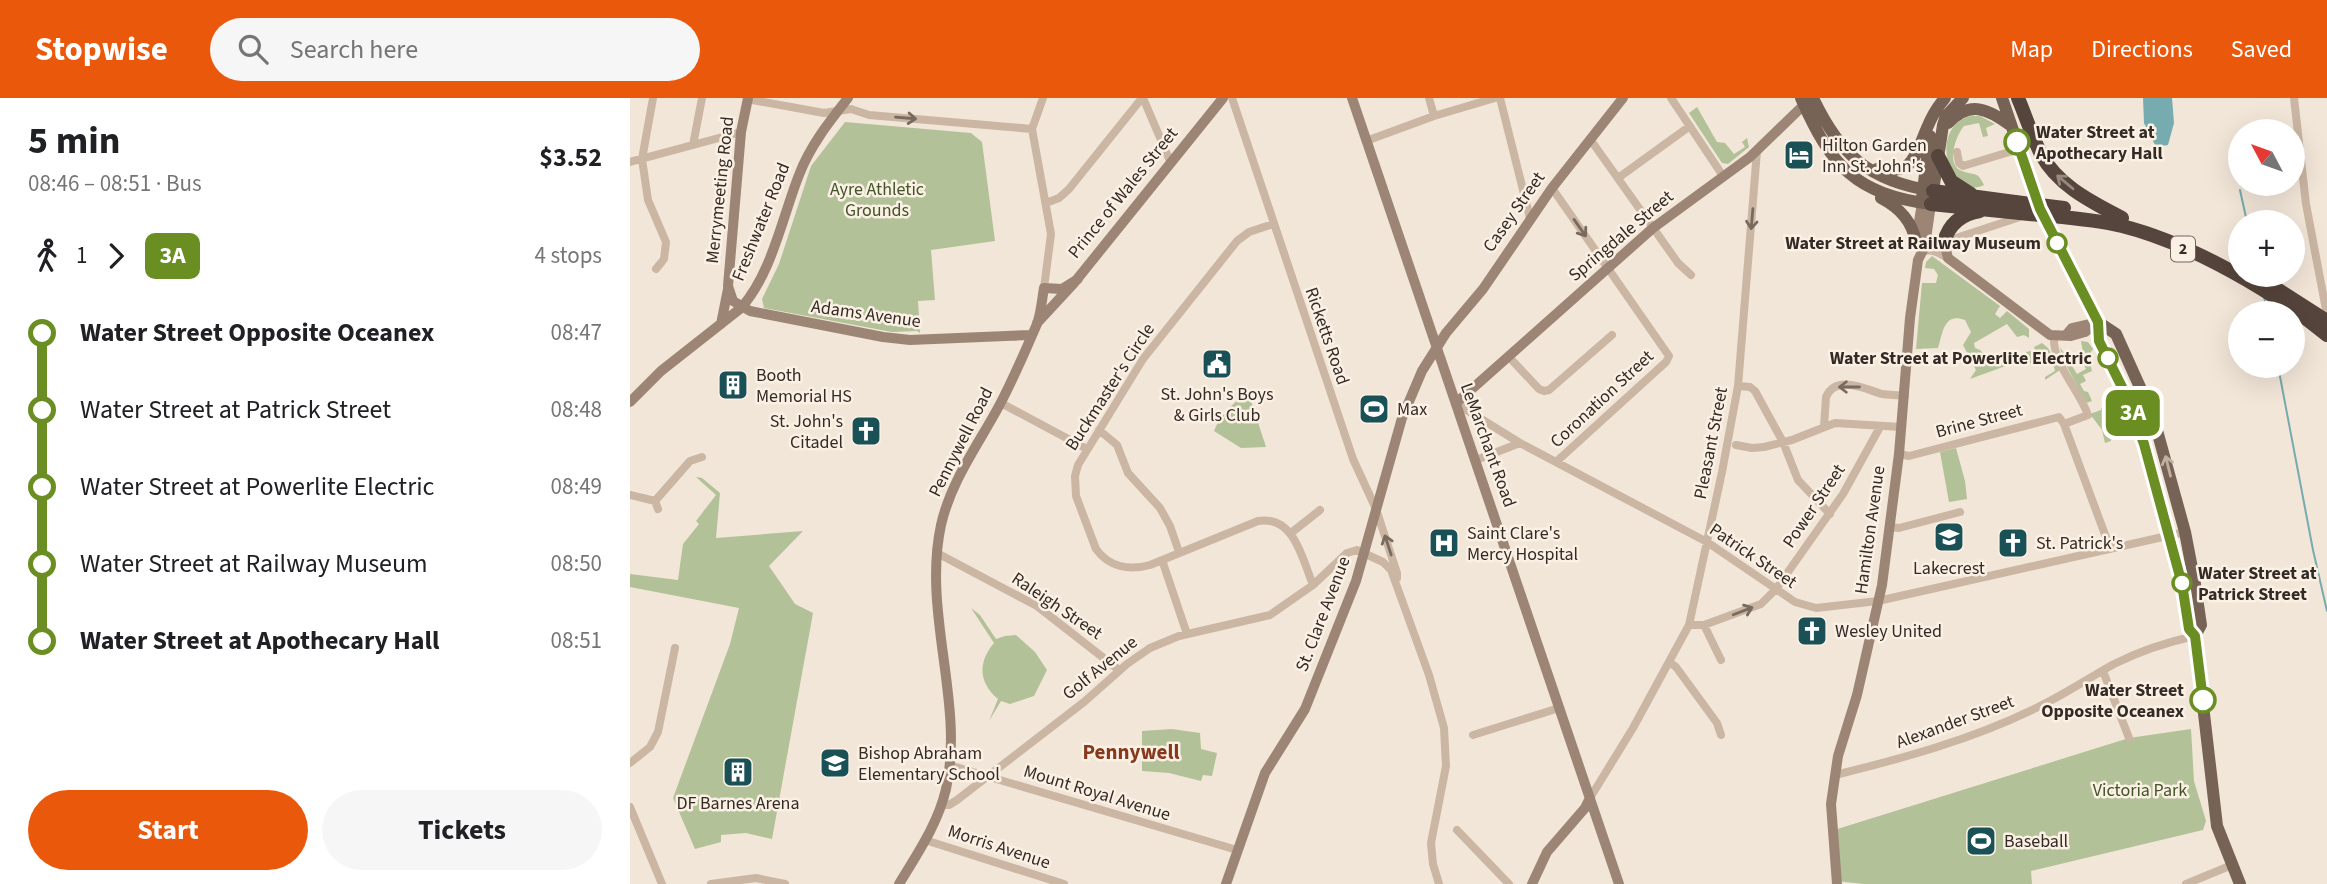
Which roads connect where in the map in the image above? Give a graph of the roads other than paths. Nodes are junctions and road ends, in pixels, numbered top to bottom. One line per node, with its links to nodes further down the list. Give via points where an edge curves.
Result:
1 (653, 98): 35 (street)
2 (702, 98): 30 (street)
3 (848, 98): 20 (street, Freshwater Road)
4 (1043, 98): 25 (street)
5 (1142, 98): 36 (street); 44 (street, via 1069,189)
6 (1223, 98): 36 (street, Prince of Wales Street)
7 (1232, 98): 49 (street, Ricketts Road)
8 (1352, 98): 29 (street, LeMarchant Road)
9 (1429, 98): 21 (street)
10 (1497, 98): 21 (street); 47 (street)
11 (1623, 98): 28 (street, Casey Street)
12 (1671, 98): 24 (street)
13 (1945, 98): 22 (main road)
14 (1963, 98): 27 (main road, via 1947,116)
15 (2002, 98): 23 (main road)
16 (2018, 98): 48 (highway, one-way to 16, via 2055,174)
17 (2294, 98): 63 (street, via 2306,204)
18 (747, 99): 20 (street, via 824,113); 26 (street, Merrymeeting Road)
19 (1807, 100): 32 (street, Springdale Street); 38 (main road, via 1836,141); 41 (main road, via 1829,153)
20 (839, 110): 25 (street, one-way to 25); 62 (street, Freshwater Road, via 806,160 763,271)
21 (1434, 116): 29 (street)
22 (1934, 116): 38 (main road, via 1911,163 1894,171); 43 (main road)
23 (2010, 125): 27 (main road, via 1992,113 1970,109 1956,115); 31 (main road)
24 (1690, 126): 39 (street); 40 (street)
25 (1032, 129): 44 (street, Pennywell Road)
26 (741, 132): 30 (street); 59 (street, Merrymeeting Road)
27 (1941, 132): 34 (main road)
28 (1590, 139): 40 (street); 42 (street, Casey Street)
29 (1366, 141): 64 (street, LeMarchant Road)
30 (693, 145): 35 (street)
31 (2019, 149): 33 (street, via 1963,166); 46 (main road)
32 (1757, 151): 39 (street, Springdale Street); 78 (street, Pleasant Street, one-way to 78)
33 (1957, 152)
34 (1938, 156): 43 (main road); 45 (highway, via 1951,181)
35 (642, 159): 37 (street); 55 (street, via 648,199 666,238 664,259)
36 (1170, 161): 58 (street, Prince of Wales Street)
37 (630, 162)
38 (1866, 168): 43 (main road)
39 (1723, 176): 50 (street, Springdale Street)
40 (1618, 178): 50 (street)
41 (1868, 186): 43 (main road, via 1901,199); 52 (main road, via 1905,216 1914,230)
42 (1552, 188): 47 (street, Casey Street); 56 (street, one-way to 56)
43 (1927, 197): 45 (highway, 2); 52 (street, Hamilton Avenue)
44 (1046, 202): 61 (street, Pennywell Road, via 1051,234)
45 (1985, 203): 48 (highway, 2, bridge); 51 (highway, via 1958,219); 71 (highway, 2, bridge, via 2149,235 2229,270)
46 (2040, 209): 51 (street); 67 (main road)
47 (1530, 218): 65 (street, Casey Street)
48 (2122, 218): 54 (highway, 2)
49 (1273, 224): 87 (street, Buckmaster's Circle, via 1237,241 1143,359); 97 (street, Ricketts Road, via 1353,459)
50 (1653, 228): 56 (street, Springdale Street); 57 (street)
51 (1944, 243): 53 (street)
52 (1918, 252): 53 (street, via 1935,251); 79 (street, Hamilton Avenue)
53 (1948, 258): 72 (street)
54 (2228, 261)
55 (656, 269)
56 (1607, 269): 75 (street, Springdale Street); 95 (street, Coronation Street, via 1668,359)
57 (1691, 275)
58 (1078, 279): 61 (street, Prince of Wales Street, via 1062,289); 68 (street, Prince of Wales Street)
59 (728, 286): 62 (street, Merrymeeting Road); 69 (street, Merrymeeting Road)
60 (2274, 287): 66 (highway)
61 (1044, 288): 68 (street, Pennywell Road)
62 (741, 308): 69 (street, Freshwater Road); 70 (street, Adams Avenue, via 896,339)
63 (2327, 315)
64 (1426, 317): 65 (street, via 1441,326); 74 (street, LeMarchant Road)
65 (1456, 321): 74 (street, Casey Street)
66 (2327, 321)
67 (2098, 322): 72 (street); 102 (main road, one-way to 67, via 2152,414 2116,334); 104 (main road, via 2099,341 2136,419)
68 (1037, 323): 70 (street, Pennywell Road)
69 (721, 324): 80 (street, Freshwater Road, via 658,373)
70 (1030, 335): 81 (street, Pennywell Road)
71 (2327, 335)
72 (2054, 336): 83 (street, via 2053,345 2088,415)
73 (1610, 340): 75 (street, via 1544,391)
74 (1436, 349): 76 (street, St. Clare Avenue); 77 (street, LeMarchant Road)
75 (1508, 356): 82 (street, Springdale Street)
76 (1417, 381): 77 (street, via 1430,372); 97 (street, St. Clare Avenue)
77 (1447, 382): 82 (street, LeMarchant Road)
78 (1738, 386): 88 (street, via 1755,391); 105 (street, Pleasant Street)
79 (1905, 396): 84 (street, one-way to 84, via 1851,384 1835,387 1827,392); 86 (street, Hamilton Avenue)
80 (630, 402)
81 (1001, 403): 91 (street); 108 (street, Pennywell Road, via 953,489)
82 (1456, 404): 89 (street, Patrick Street); 94 (street, LeMarchant Road)
83 (2064, 425): 92 (street, Brine Street, via 2056,417 1909,456); 106 (street)
84 (1824, 426): 85 (street); 88 (street)
85 (1880, 427): 86 (street); 100 (street, Power Street)
86 (1901, 427): 92 (street, Hamilton Avenue)
87 (1099, 430): 91 (street, Buckmaster's Circle); 107 (street, via 1117,445 1128,473 1160,508)
88 (1783, 442): 90 (street, via 1757,448); 100 (street, via 1798,480)
89 (1520, 443): 94 (street); 95 (street, Patrick Street)
90 (1736, 445)
91 (1087, 449): 110 (street, Buckmaster's Circle, via 1074,486 1096,549 1121,567 1138,568)
92 (1899, 454): 101 (street, Hamilton Avenue)
93 (702, 457): 96 (street, via 690,461 657,505)
94 (1476, 460): 124 (street, LeMarchant Road)
95 (1556, 462): 105 (street, Patrick Street)
96 (630, 495)
97 (1376, 509): 109 (street, St. Clare Avenue); 111 (street, Ricketts Road, one-way to 97)
98 (1320, 510): 103 (street)
99 (1960, 512): 101 (street)
100 (1830, 514): 113 (street, Power Street)
101 (1890, 527): 114 (street, Hamilton Avenue)
102 (2185, 532): 104 (street, Patrick Street); 118 (main road, via 2201,625)
103 (1291, 533): 107 (street, Buckmaster's Circle, via 1278,522 1258,520); 112 (street)
104 (2168, 536): 106 (street, Patrick Street); 118 (main road, via 2189,629)
105 (1707, 542): 113 (street, Patrick Street); 115 (street, Pleasant Street)
106 (2110, 548): 114 (street, Patrick Street)
107 (1179, 552): 110 (street, Buckmaster's Circle)
108 (937, 553): 122 (street, Raleigh Street, via 1037,606); 129 (street, Pennywell Road)
109 (1364, 553): 111 (street, Ricketts Road, via 1383,562); 112 (street, Golf Avenue, via 1347,553); 137 (street, St. Clare Avenue, via 1305,709 1265,773)
110 (1162, 560): 117 (street)
111 (1396, 581): 145 (street, Ricketts Road, via 1444,728 1446,766 1431,842)
112 (1313, 585): 117 (street, Golf Avenue, via 1270,615)
113 (1776, 589): 114 (street, Patrick Street, via 1810,607); 116 (street, Power Street, one-way to 113, via 1761,604)
114 (1878, 601): 130 (street, Hamilton Avenue)
115 (1689, 625): 116 (street, Power Street); 121 (street, Pleasant Street)
116 (1704, 625): 120 (street)
117 (1188, 634): 122 (street, Golf Avenue, via 1150,648)
118 (2195, 636): 123 (street, Alexander Street, via 2150,649); 138 (main road, via 2217,821)
119 (676, 648): 128 (street, via 658,732 650,747)
120 (1721, 660)
121 (1668, 662): 126 (street, via 1717,723); 132 (street, Pleasant Street)
122 (1119, 670): 131 (street, Golf Avenue)
123 (2103, 671): 127 (street); 130 (street, Alexander Street, via 1983,732)
124 (1559, 708): 125 (street); 132 (street, LeMarchant Road)
125 (1473, 735)
126 (1721, 735)
127 (2129, 738)
128 (630, 762)
129 (949, 765): 131 (street, Mount Royal Avenue); 133 (street, Pennywell Road)
130 (1835, 775): 149 (street, Hamilton Avenue, via 1831,831)
131 (986, 776): 133 (street, Golf Avenue, via 953,803); 137 (street, Mount Royal Avenue)
132 (1590, 798): 147 (street, via 1547,852); 148 (street, LeMarchant Road)
133 (941, 805): 136 (street, Pennywell Road)
134 (630, 807): 139 (street)
135 (1457, 830): 146 (street)
136 (925, 839): 142 (street, Pennywell Road); 143 (street, Morris Avenue)
137 (1237, 850): 144 (street, St. Clare Avenue)
138 (2232, 865): 150 (street); 151 (main road)
139 (662, 884)
140 (711, 884): 141 (street, via 756,878)
141 (785, 884)
142 (899, 884)
143 (1064, 884)
144 (1226, 884)
145 (1439, 884)
146 (1509, 884)
147 (1532, 884)
148 (1619, 884)
149 (1837, 884)
150 (2186, 884)
151 (2240, 884)

